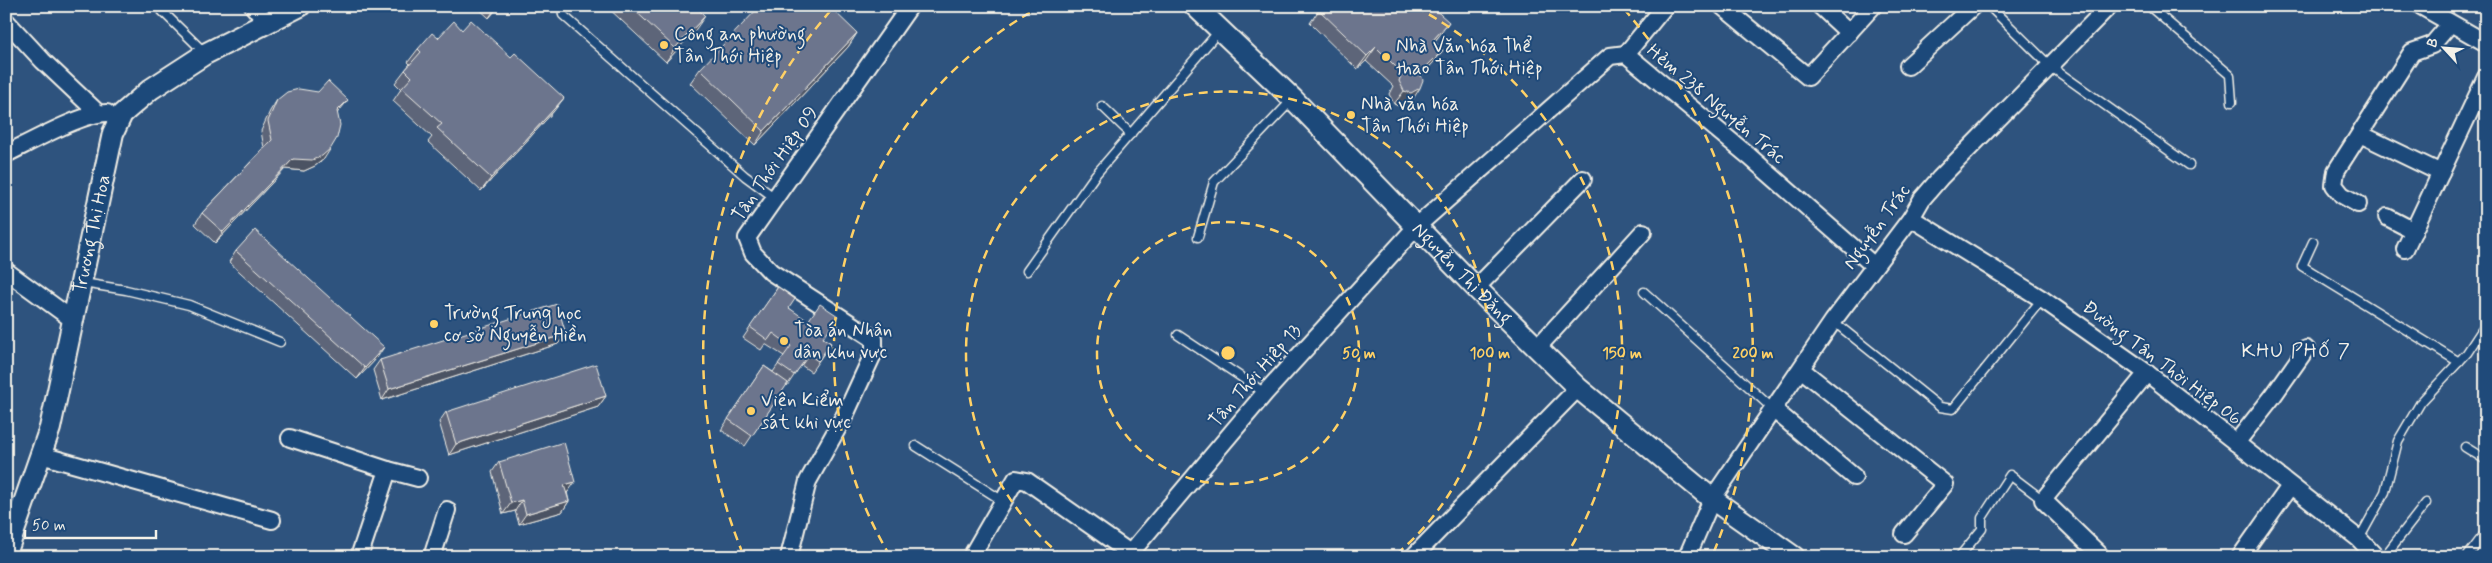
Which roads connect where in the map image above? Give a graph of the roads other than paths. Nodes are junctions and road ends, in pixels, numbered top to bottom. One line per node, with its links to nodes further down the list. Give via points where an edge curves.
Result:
1 (157, 6): 22 (lane)
2 (254, 6): 17 (street)
3 (300, 6): 17 (street, Trương Thị Hoa)
4 (562, 6): 38 (lane, via 564,15 745,176)
5 (910, 6): 38 (street, Tân Thới Hiệp 09)
6 (1195, 6): 19 (street, Nguyễn Thị Đặng)
7 (1665, 6): 23 (street)
8 (1722, 6): 20 (street, via 1808,77)
9 (1820, 6): 20 (street)
10 (1873, 6): 20 (street)
11 (1973, 6): 24 (street)
12 (1989, 6): 25 (lane)
13 (2109, 6): 25 (street, Nguyễn Trác)
14 (2149, 6): 28 (lane, via 2230,74)
15 (2421, 6): 18 (street)
16 (6, 21): 30 (street)
17 (267, 23): 22 (street, Trương Thị Hoa)
18 (2450, 24): 21 (street); 33 (street, via 2432,45 2412,52)
19 (1220, 29): 27 (street, Nguyễn Thị Đặng); 32 (lane)
20 (1849, 33)
21 (2486, 43)
22 (205, 54): 31 (street, Trương Thị Hoa, via 151,89)
23 (1626, 54): 42 (street, Hẻm 238 Nguyễn Trác, via 1610,56); 48 (street, Hẻm 238 Nguyễn Trác)
24 (1908, 66)
25 (2050, 66): 35 (lane); 41 (street, Nguyễn Trác, via 1940,178)
26 (2486, 77): 36 (street)
27 (1293, 99): 42 (street, Nguyễn Thị Đặng); 45 (lane, via 1214,182)
28 (2232, 102)
29 (1102, 106): 32 (lane)
30 (98, 113): 31 (street); 34 (street)
31 (122, 114): 51 (street, Trương Thị Hoa, via 112,133)
32 (1131, 134): 50 (lane, via 1096,174)
33 (2360, 134): 36 (street); 39 (street, via 2336,171 2334,185 2342,195)
34 (6, 154)
35 (2189, 165)
36 (2441, 173): 43 (street)
37 (1584, 179): 52 (street)
38 (775, 198): 92 (street, Tân Thới Hiệp 09, via 747,238 754,253 771,272 874,339 874,352 846,413 808,481)
39 (2358, 204)
40 (2387, 217): 43 (street)
41 (1911, 218): 48 (street, Nguyễn Trác); 54 (street, Đường Tân Thời Hiệp 06)
42 (1417, 226): 52 (street, Nguyễn Thị Đặng); 66 (street, Tân Thới Hiệp 13)
43 (2414, 231): 47 (street)
44 (1643, 232): 60 (street)
45 (1198, 237)
46 (2313, 242): 62 (lane, via 2302,266)
47 (2405, 249)
48 (1874, 265): 56 (street, Nguyễn Trác)
49 (6, 271): 55 (street)
50 (1027, 271)
51 (81, 283): 55 (street, Trương Thị Hoa); 59 (lane, via 189,305)
52 (1476, 288): 60 (street, Nguyễn Thị Đặng)
53 (1644, 292): 67 (lane)
54 (2042, 299): 56 (lane, via 1953,409 1940,407); 64 (street, Đường Tân Thời Hiệp 06)
55 (73, 320): 72 (street, Trương Thị Hoa, via 50,428)
56 (1833, 321): 63 (street, Nguyễn Trác)
57 (2486, 324): 62 (lane)
58 (1178, 336): 66 (lane)
59 (280, 342)
60 (1537, 348): 65 (street, Nguyễn Thị Đặng)
61 (2306, 349): 69 (street)
62 (2459, 362): 86 (lane, via 2421,402 2398,441 2385,492)
63 (1802, 370): 67 (street, Nguyễn Trác); 85 (street, via 1945,484)
64 (2147, 373): 69 (street, Đường Tân Thời Hiệp 06); 79 (street)
65 (1578, 388): 78 (street, Nguyễn Thị Đặng); 94 (street)
66 (1265, 394): 89 (street, Tân Thới Hiệp 13)
67 (1773, 410): 75 (street); 78 (street, Nguyễn Trác)
68 (290, 438): 74 (street)
69 (2236, 443): 77 (street, Đường Tân Thời Hiệp 06)
70 (916, 446): 80 (lane)
71 (2465, 447): 73 (lane)
72 (41, 455): 83 (street); 87 (street, Trương Thị Hoa)
73 (2486, 460)
74 (388, 470): 76 (street); 90 (street)
75 (1854, 477)
76 (418, 478)
77 (2290, 486): 86 (street, Đường Tân Thời Hiệp 06); 98 (street)
78 (1712, 499): 95 (street, Nguyễn Trác); 96 (street, Nguyễn Thị Đặng)
79 (2043, 500): 88 (street); 97 (lane, via 2010,475 1982,518 1982,529)
80 (1003, 501): 89 (street, via 1016,479 1027,481); 93 (street)
81 (2426, 503): 100 (lane)
82 (447, 510): 91 (street)
83 (272, 520)
84 (2486, 532): 101 (lane)
85 (1904, 534)
86 (2359, 539): 99 (street, Đường Tân Thời Hiệp 06)
87 (6, 554)
88 (2099, 554)
89 (1128, 555)
90 (359, 557)
91 (432, 557)
92 (789, 557)
93 (971, 557)
94 (1413, 557)
95 (1687, 557)
96 (1794, 557)
97 (1959, 557)
98 (2240, 557)
99 (2376, 557)
100 (2384, 557)
101 (2467, 557)

